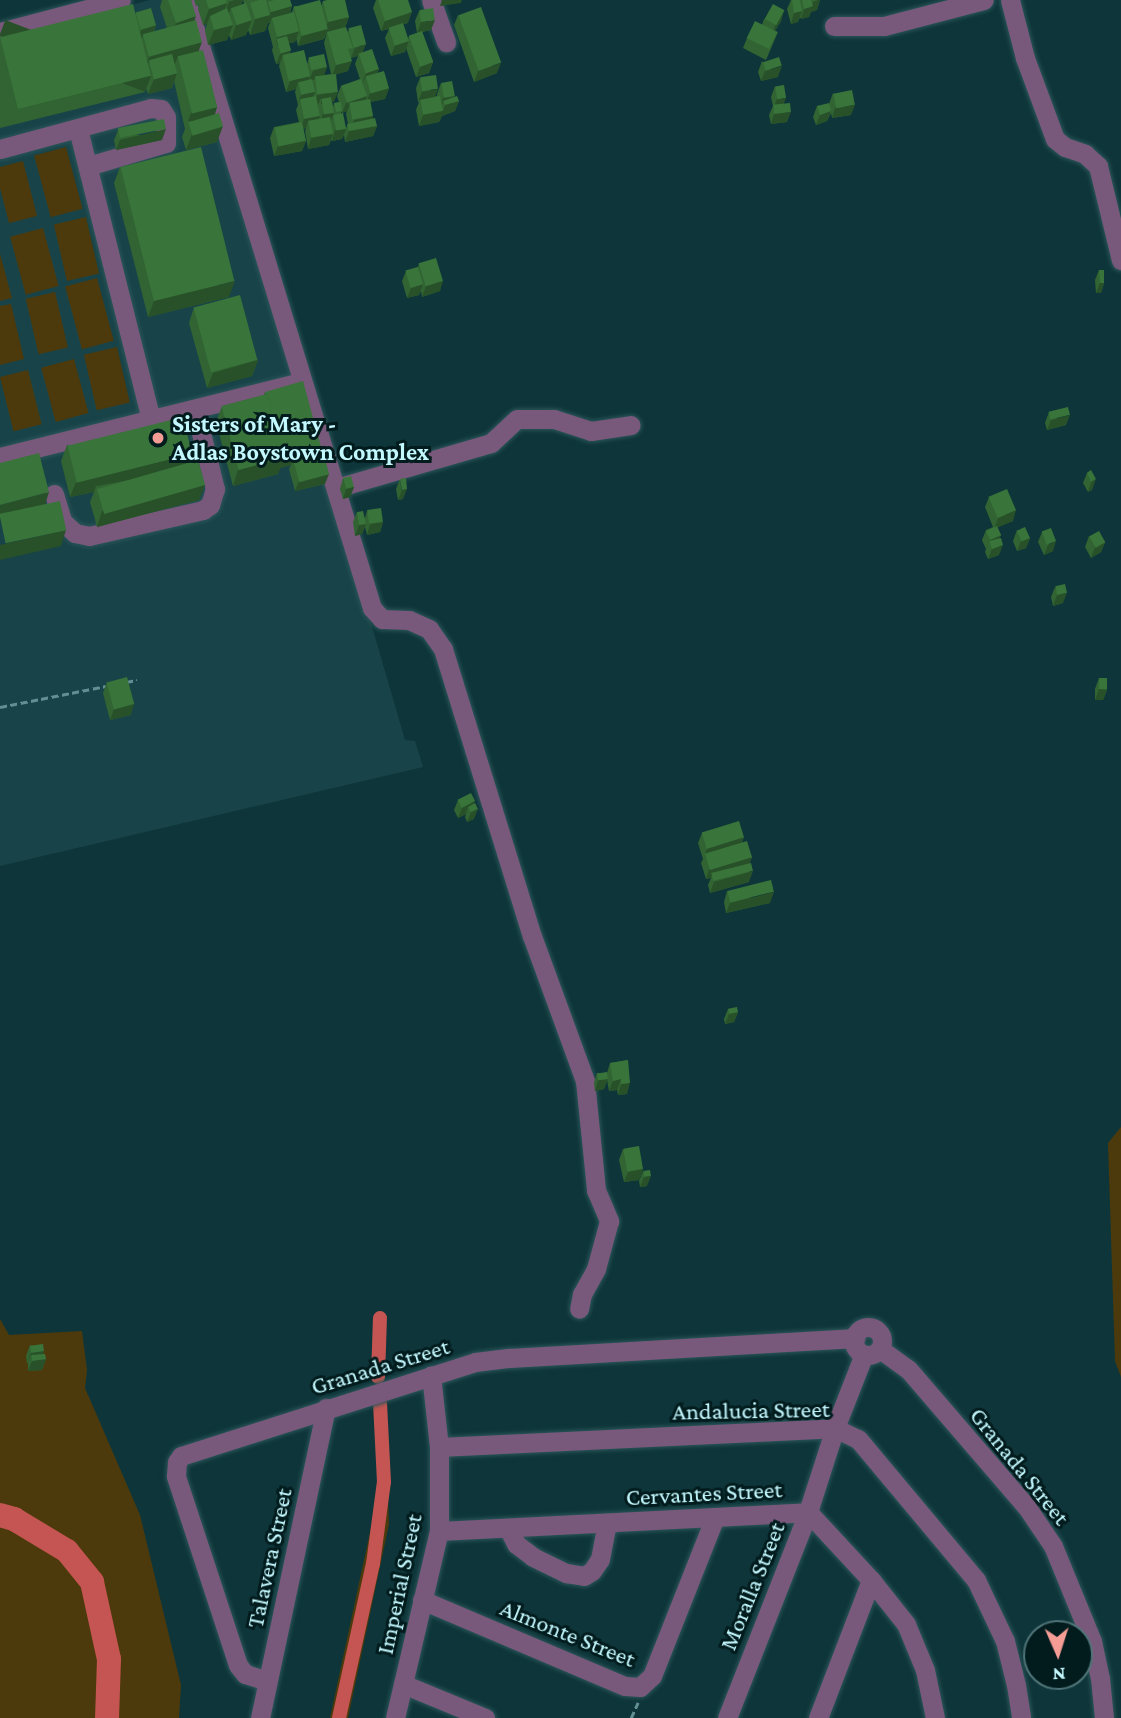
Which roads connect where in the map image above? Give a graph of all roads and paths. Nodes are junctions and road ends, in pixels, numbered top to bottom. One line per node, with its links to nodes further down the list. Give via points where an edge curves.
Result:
1 (121, 0): 6 (street)
2 (186, 0): 19 (street)
3 (431, 0): 9 (street)
4 (984, 0): 7 (street, via 884,26)
5 (1010, 0): 13 (street, via 1025,58 1055,139 1065,148 1086,154 1098,166)
6 (79, 5): 8 (street)
7 (834, 26)
8 (0, 33)
9 (446, 42)
10 (78, 129): 11 (street); 12 (street); 12 (street, via 151,108 161,109 166,117 166,143)
11 (0, 149)
12 (88, 166): 16 (street)
13 (1121, 260)
14 (300, 382): 15 (street)
15 (195, 409): 16 (street); 20 (street, via 215,489 210,505 203,510 89,536 75,533 62,521)
16 (151, 419): 18 (street)
17 (631, 425): 19 (street, via 591,431 554,418 517,419 491,443)
18 (0, 457)
19 (336, 488): 25 (street, via 376,615 422,625 443,649 532,936 586,1081 596,1190 609,1221)
20 (54, 494)
21 (137, 680): 22 (path)
22 (123, 682)
23 (109, 685): 24 (path)
24 (0, 707)
25 (579, 1309)
26 (866, 1347): 27 (street, Granada Street, via 510,1357); 29 (street, Moralla Street); 47 (street, Granada Street, via 908,1369 1026,1507 1053,1546 1092,1641)
27 (431, 1375): 28 (street, Granada Street); 30 (street, Imperial Street)
28 (326, 1408): 38 (street, Talavera Street); 38 (street, Granada Street, via 187,1452 177,1462 176,1476 238,1665 245,1674)
29 (835, 1428): 30 (street, Andalucia Street); 31 (street, Moralla Street); 46 (street, Andalucia Street, via 858,1439 976,1580 1005,1642)
30 (439, 1447): 35 (street, Imperial Street)
31 (808, 1512): 32 (street, Cervantes Street); 36 (street, Cervantes Street); 43 (street, Moralla Street)
32 (715, 1517): 33 (street, Cervantes Street); 37 (street, Almonte Street, via 652,1676 640,1687 625,1686)
33 (607, 1523): 34 (street, Cervantes Street); 34 (street, via 600,1559 584,1576 533,1557 516,1544)
34 (509, 1528): 35 (street, Cervantes Street)
35 (439, 1531): 37 (street, Imperial Street)
36 (871, 1580): 44 (street); 45 (street, Cervantes Street, via 906,1624 925,1670)
37 (422, 1600): 39 (street, Imperial Street)
38 (267, 1681): 40 (street, Talavera Street)
39 (403, 1684): 41 (street, Imperial Street); 42 (street)
40 (260, 1718)
41 (395, 1718)
42 (485, 1718)
43 (727, 1718)
44 (817, 1718)
45 (935, 1718)
46 (1021, 1718)
47 (1104, 1718)

